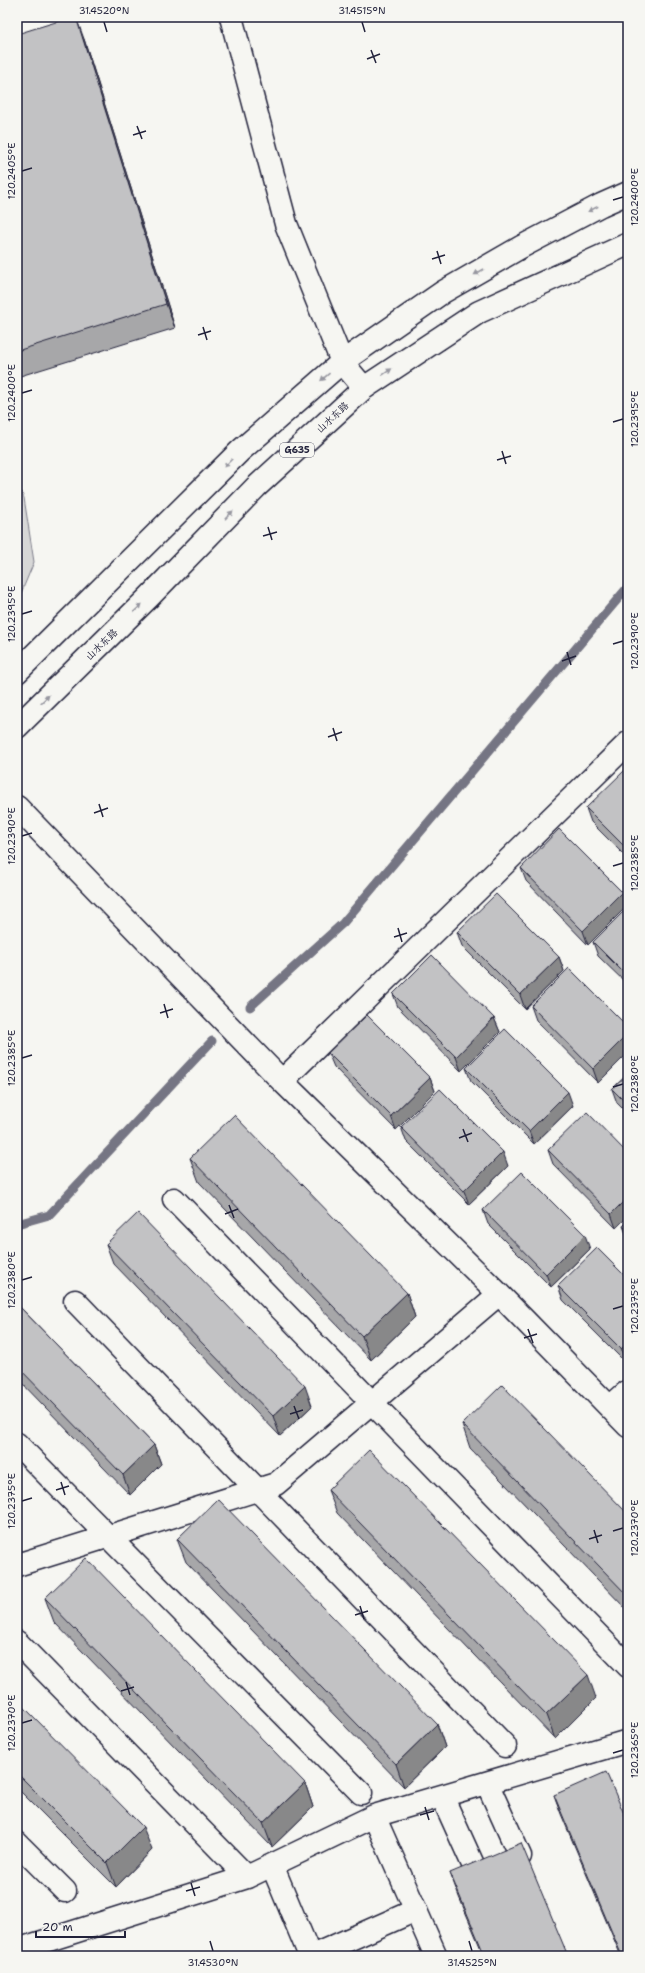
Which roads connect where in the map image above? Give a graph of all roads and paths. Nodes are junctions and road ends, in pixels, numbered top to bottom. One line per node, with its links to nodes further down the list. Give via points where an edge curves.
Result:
1 (230, 17): 4 (main road, via 286,224)
2 (628, 193): 4 (main road, one-way to 4, via 521,247 444,292)
3 (628, 244): 5 (main road, 山水东路 / G635, one-way to 3, via 479,312)
4 (342, 362): 5 (main road); 6 (main road, one-way to 6, via 240,451)
5 (364, 388): 7 (main road, 山水东路 / G635, one-way to 5, via 256,487)
6 (17, 672)
7 (17, 727)
8 (628, 743): 10 (main road)
9 (17, 807): 10 (main road)
10 (282, 1081): 12 (main road)
11 (174, 1199): 15 (main road)
12 (499, 1294): 15 (main road); 16 (main road)
13 (75, 1301): 19 (main road)
14 (628, 1391): 16 (main road)
15 (372, 1402): 19 (main road, via 276,1484); 23 (main road)
16 (610, 1407): 17 (main road)
17 (628, 1426)
18 (17, 1444): 20 (main road)
19 (258, 1490): 20 (main road); 25 (main road)
20 (108, 1537): 21 (main road); 27 (main road)
21 (17, 1565)
22 (17, 1642): 34 (main road)
23 (628, 1666)
24 (628, 1741): 26 (main road)
25 (505, 1746)
26 (487, 1783): 28 (main road); 31 (main road)
27 (361, 1792)
28 (442, 1796): 29 (main road); 33 (main road)
29 (374, 1816): 32 (main road); 36 (main road)
30 (17, 1843): 35 (main road)
31 (520, 1856)
32 (272, 1865): 34 (main road); 38 (main road)
33 (475, 1870)
34 (247, 1877): 37 (main road)
35 (65, 1892)
36 (416, 1910): 38 (main road); 39 (main road)
37 (17, 1950)
38 (311, 1956)
39 (436, 1956)

